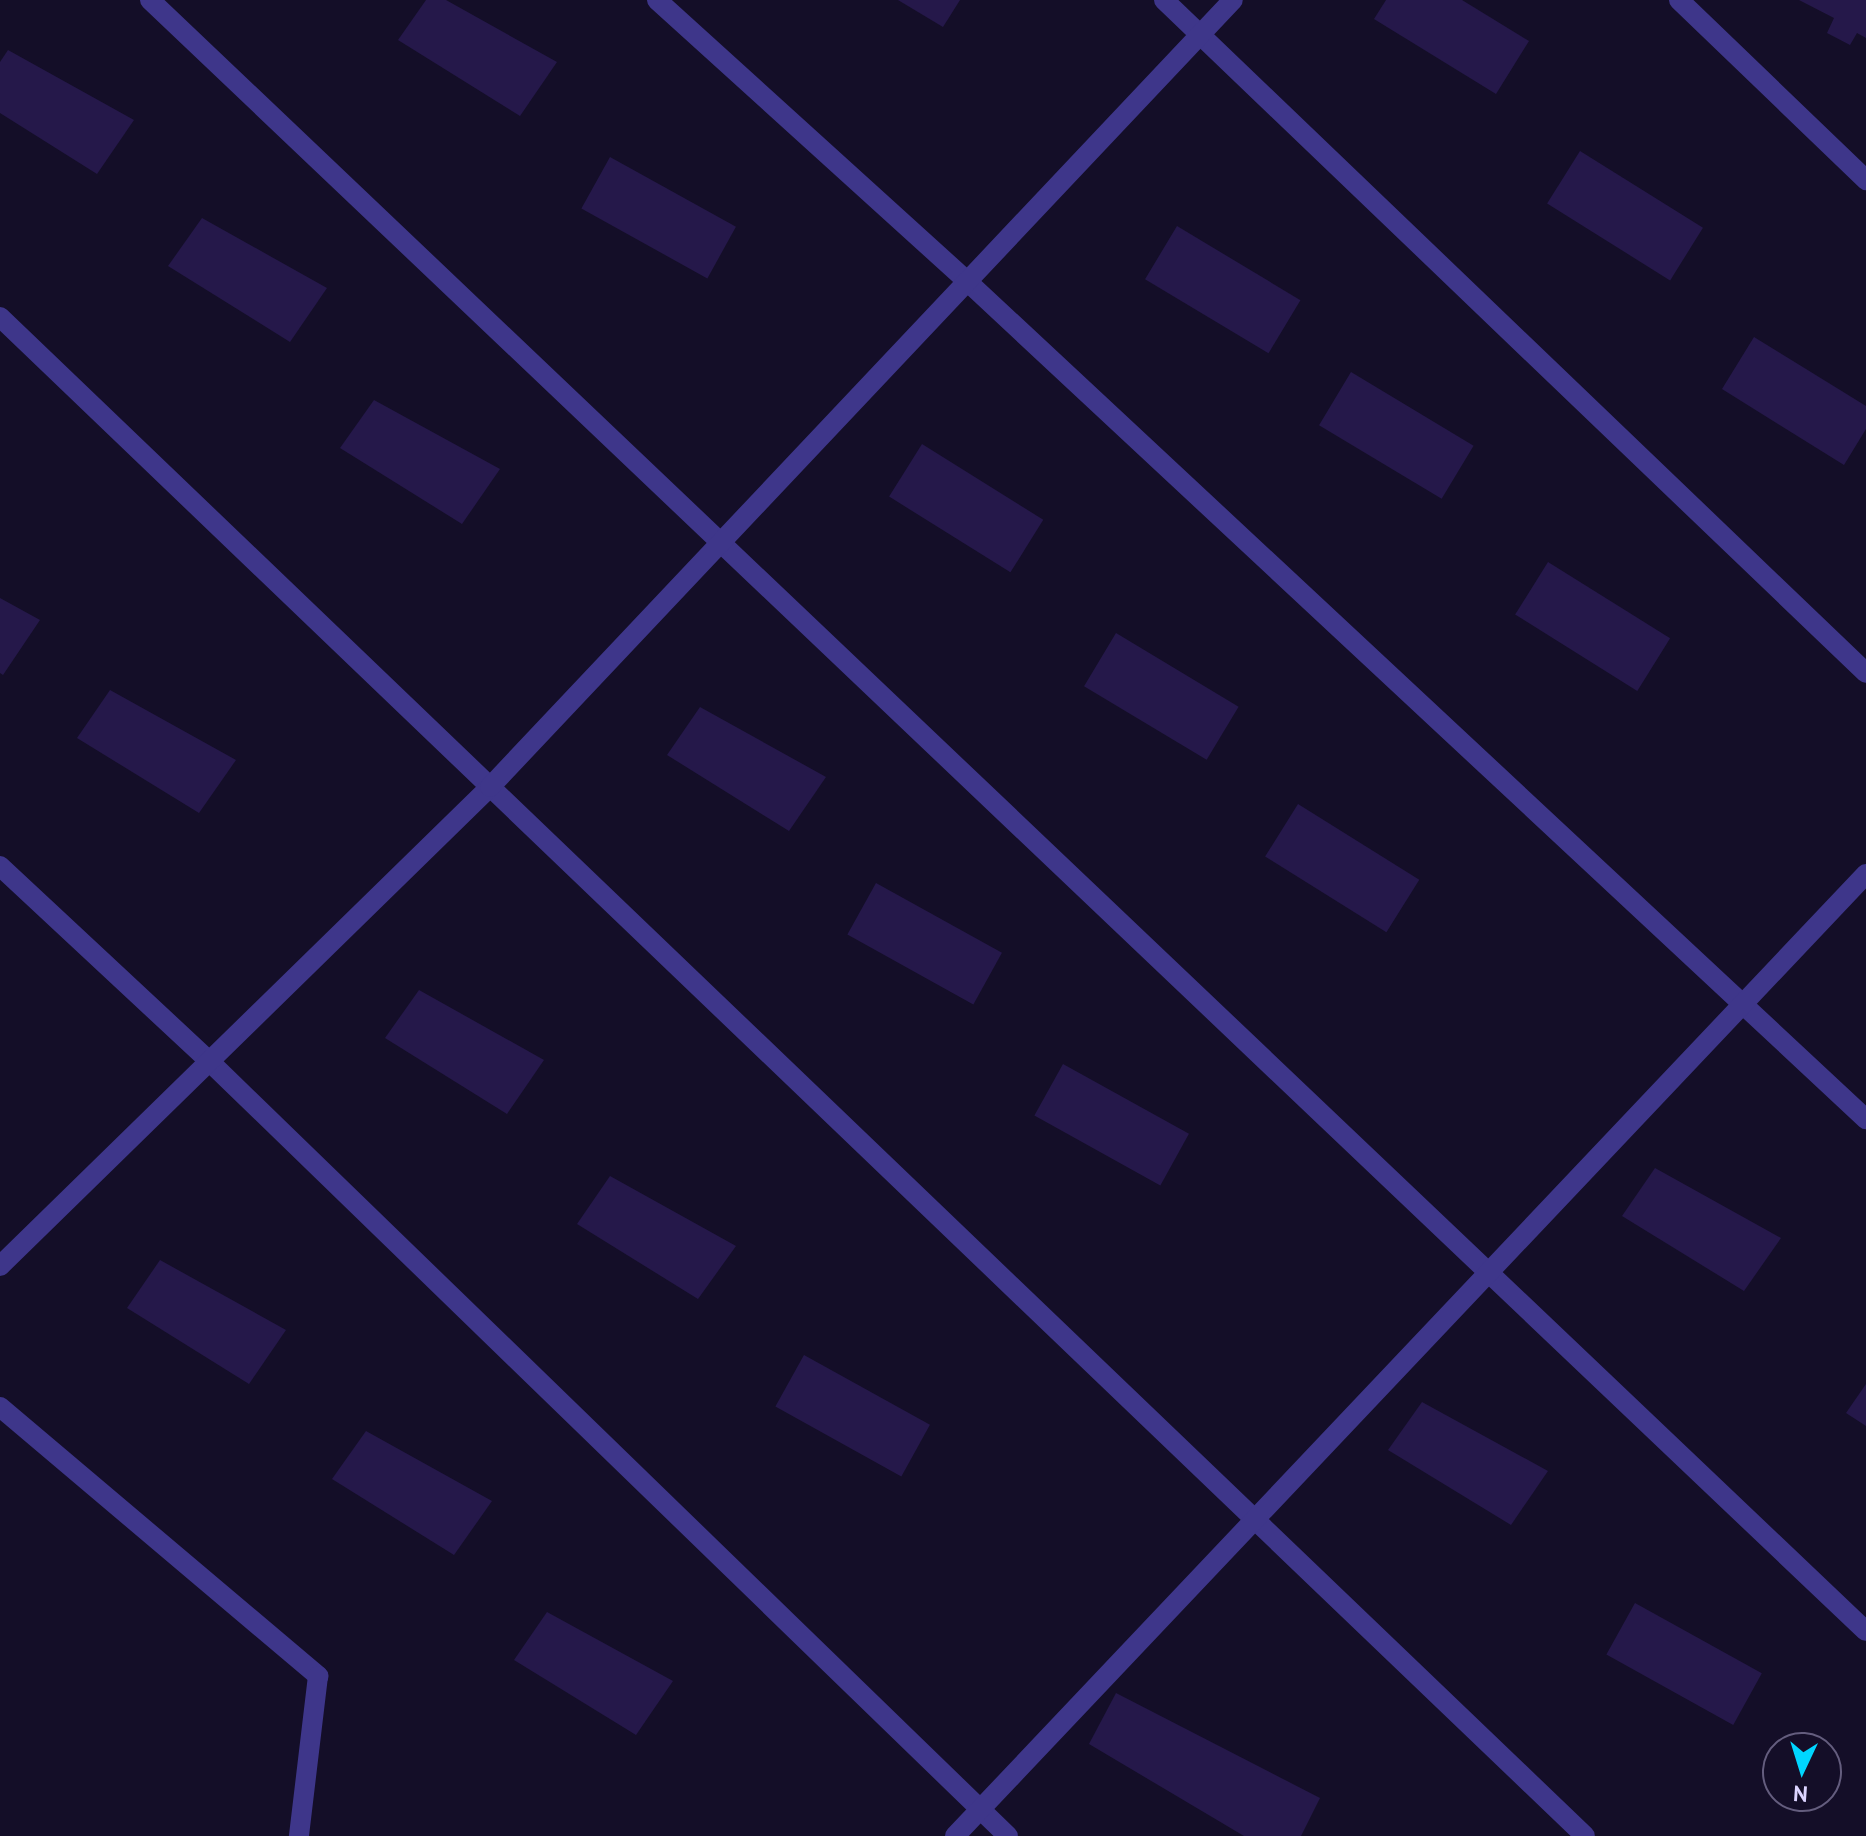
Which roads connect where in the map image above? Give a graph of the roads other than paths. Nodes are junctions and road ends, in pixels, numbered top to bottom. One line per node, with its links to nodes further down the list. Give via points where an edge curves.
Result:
1 (150, 0): 10 (street)
2 (657, 0): 8 (street)
3 (1164, 0): 6 (street)
4 (1233, 0): 6 (street)
5 (1679, 0): 7 (street)
6 (1201, 34): 8 (street); 11 (street)
7 (1866, 180)
8 (968, 282): 10 (street); 15 (street)
9 (0, 317): 12 (street)
10 (722, 541): 12 (street); 19 (street)
11 (1866, 673)
12 (490, 787): 16 (street); 21 (street)
13 (0, 866): 16 (street)
14 (1866, 874): 15 (street)
15 (1744, 1003): 17 (street); 19 (street)
16 (209, 1061): 18 (street); 23 (street)
17 (1866, 1119)
18 (0, 1266)
19 (1488, 1273): 21 (street); 22 (street)
20 (0, 1407): 24 (street, via 318,1676)
21 (1255, 1519): 23 (street); 27 (street)
22 (1866, 1631)
23 (980, 1810): 25 (street); 26 (street)
24 (299, 1836)
25 (955, 1836)
26 (1008, 1836)
27 (1585, 1836)

